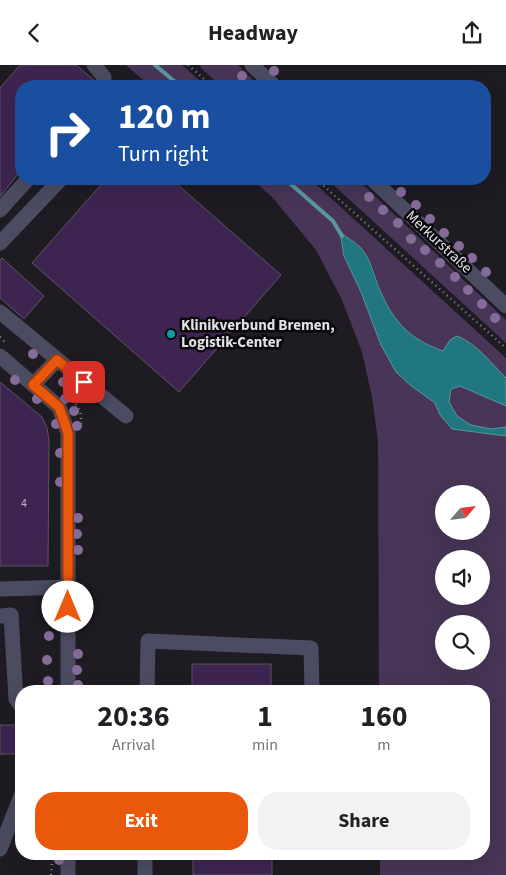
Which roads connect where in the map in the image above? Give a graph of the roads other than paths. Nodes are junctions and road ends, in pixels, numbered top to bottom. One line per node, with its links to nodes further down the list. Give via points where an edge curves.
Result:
1 (94, 65): 3 (street)
2 (252, 65): 4 (street)
3 (104, 80)
4 (268, 80)
5 (23, 185): 8 (street)
6 (55, 185): 9 (street)
7 (378, 185): 10 (street, Merkurstraße)
8 (0, 210)
9 (0, 243)
10 (506, 306)
11 (0, 312): 13 (street)
12 (0, 356): 14 (street)
13 (57, 360): 14 (street); 15 (street)
14 (33, 385): 16 (street, via 59,407 68,433)
15 (126, 416)
16 (68, 587): 17 (street); 20 (street)
17 (0, 589)
18 (0, 616): 19 (street, via 11,615)
19 (15, 685)
20 (68, 685)
21 (147, 685): 22 (street, via 148,641 311,648)
22 (312, 685)
23 (15, 811): 24 (street)
24 (0, 849)
25 (68, 860): 27 (street)
26 (145, 860): 28 (street)
27 (68, 875)
28 (145, 875)

